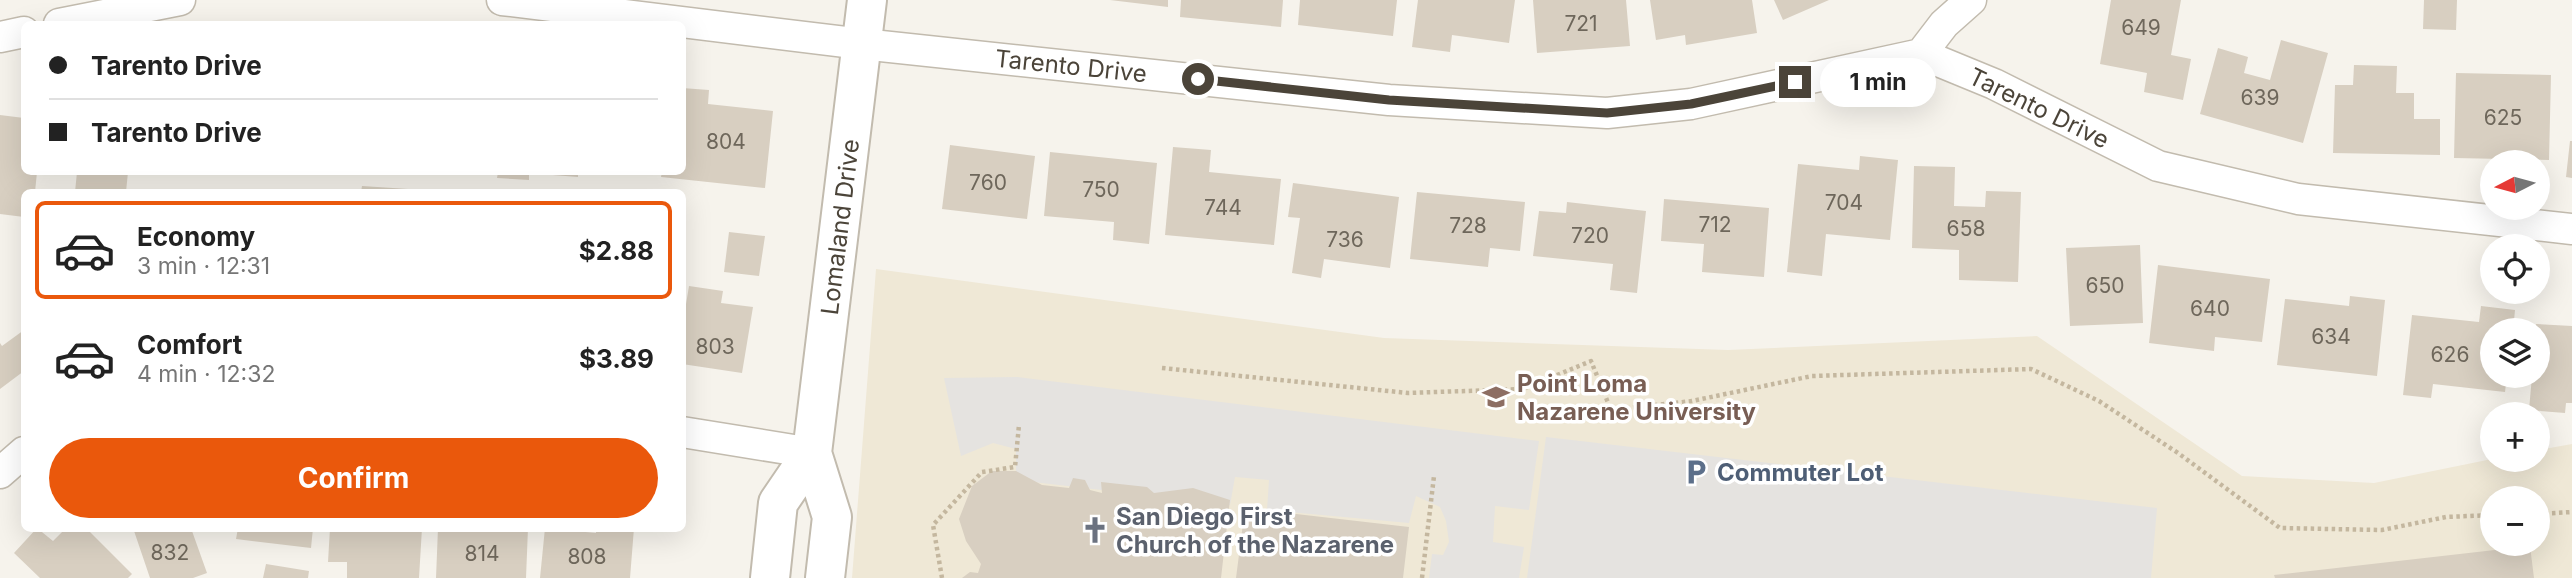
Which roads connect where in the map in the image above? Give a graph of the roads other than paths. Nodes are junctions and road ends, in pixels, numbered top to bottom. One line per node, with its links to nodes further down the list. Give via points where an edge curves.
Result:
1 (180, 0): 5 (street)
2 (502, 0): 6 (street, Tarento Drive)
3 (867, 0): 10 (street, Lomaland Drive)
4 (1971, 0): 11 (street, via 1944,24)
5 (74, 21)
6 (674, 21)
7 (686, 22): 10 (street, Tarento Drive)
8 (21, 33): 9 (street)
9 (0, 37)
10 (862, 44): 11 (street, Tarento Drive, via 1389,100 1607,113 1691,104); 14 (street, Lomaland Drive)
11 (1921, 54): 12 (street, Tarento Drive, via 1994,84 2158,166 2298,199)
12 (2572, 229)
13 (686, 433): 14 (street)
14 (813, 453): 17 (street, Lomaland Drive, via 778,503); 18 (street, Lomaland Drive, via 832,517)
15 (21, 455): 16 (street)
16 (0, 473)
17 (770, 578)
18 (825, 578)

